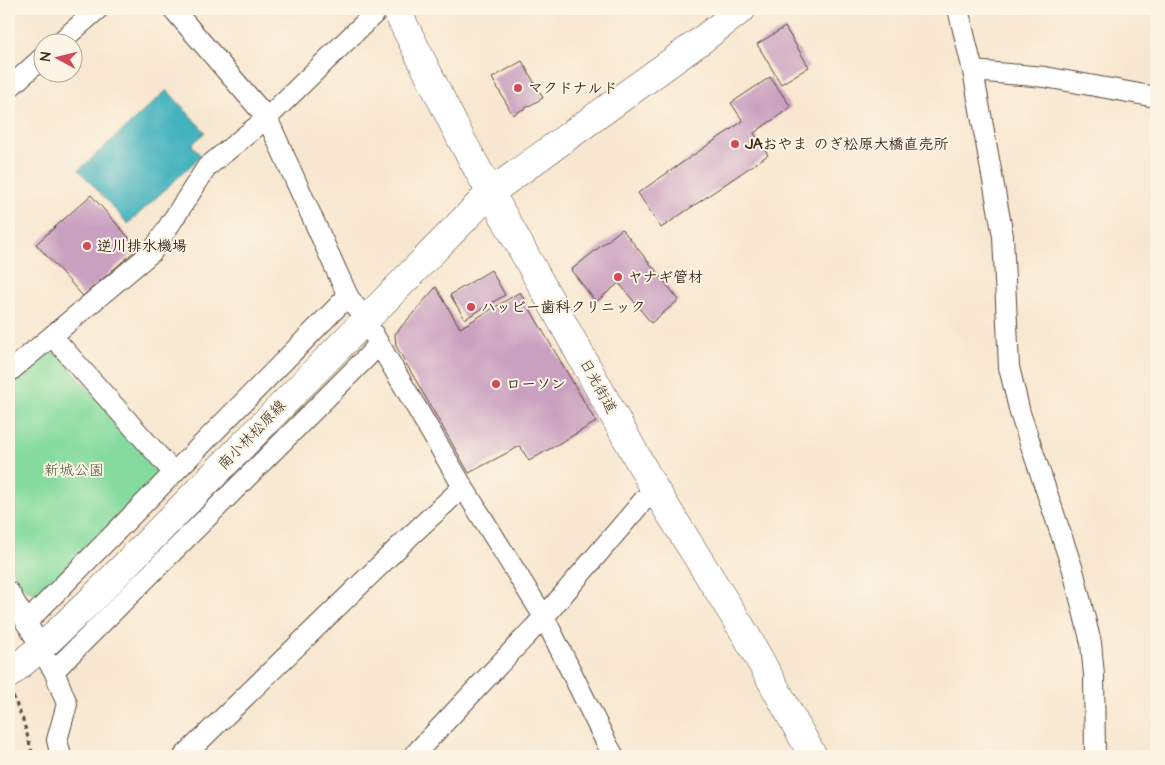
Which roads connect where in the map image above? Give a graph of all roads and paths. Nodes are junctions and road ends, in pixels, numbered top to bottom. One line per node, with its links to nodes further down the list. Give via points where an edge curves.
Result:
1 (98, 9): 7 (street)
2 (172, 9): 12 (street)
3 (379, 9): 12 (street)
4 (396, 9): 13 (main road, 日光街道)
5 (742, 9): 13 (main road, 南小林松原線)
6 (958, 9): 9 (street)
7 (72, 32)
8 (32, 67): 10 (street)
9 (973, 71): 11 (street, via 1045,77); 31 (street, via 1003,236 1009,367 1020,414 1073,570 1091,643)
10 (9, 88)
11 (1156, 97)
12 (267, 118): 14 (street); 16 (street, via 207,167 152,252)
13 (491, 192): 15 (main road, 南小林松原線); 21 (main road, 日光街道)
14 (348, 296): 15 (street); 19 (street)
15 (365, 320): 17 (street); 24 (main road, 南小林松原線, via 45,644)
16 (52, 336): 18 (street); 19 (street)
17 (379, 344): 20 (street); 27 (street, via 52,667 67,704 57,740)
18 (9, 372)
19 (174, 473): 22 (street, via 30,629)
20 (463, 487): 23 (street); 28 (street)
21 (654, 488): 23 (street); 30 (main road, 日光街道, via 746,635)
22 (9, 592)
23 (544, 617): 25 (street); 29 (street)
24 (10, 684): 26 (path)
25 (607, 753)
26 (33, 756)
27 (62, 756)
28 (184, 756)
29 (412, 756)
30 (813, 756)
31 (1096, 756)

